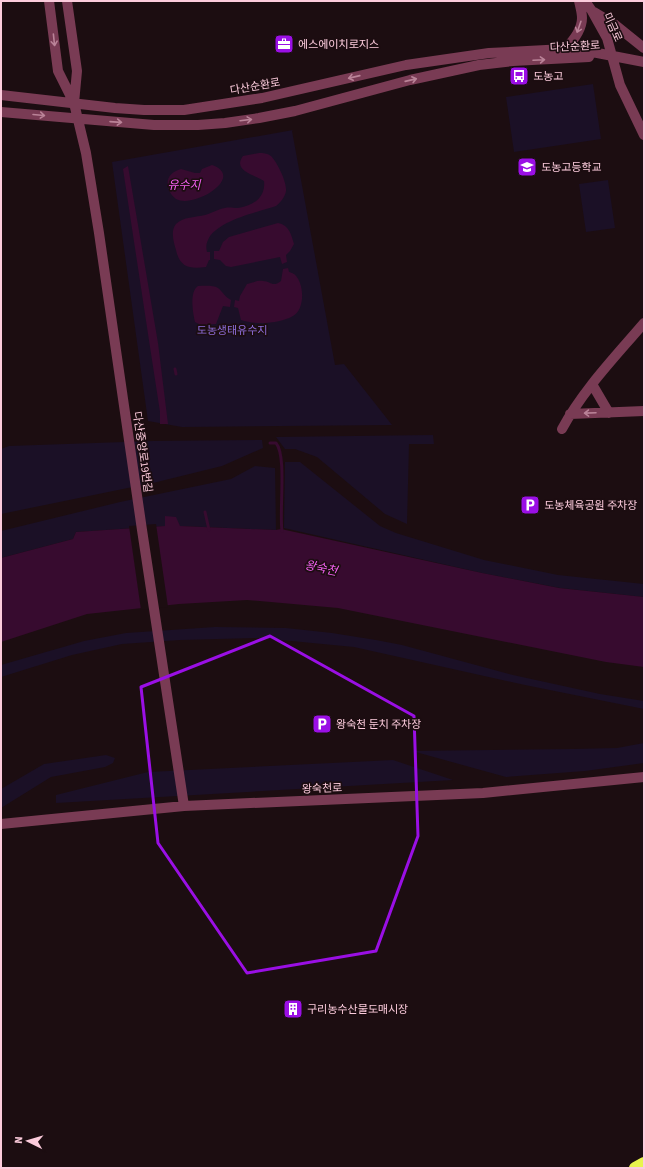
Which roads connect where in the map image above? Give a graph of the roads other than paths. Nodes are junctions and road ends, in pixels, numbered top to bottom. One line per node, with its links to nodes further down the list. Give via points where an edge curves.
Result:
1 (50, 1): 11 (street, 다산중앙로19번길, one-way to 11, via 58,71)
2 (67, 1): 11 (street, 다산중앙로19번길, via 77,71)
3 (579, 1): 7 (street, one-way to 7, via 582,18 579,29)
4 (585, 1): 5 (street, 미금로)
5 (592, 10): 6 (street); 8 (street, 미금로, via 607,38)
6 (644, 48)
7 (565, 49): 8 (street, 다산순환로); 11 (street, 다산순환로, one-way to 11, via 489,53 414,64 262,98 184,110 144,110)
8 (611, 56): 9 (street, 미금로); 13 (street, 다산순환로, one-way to 8, via 154,125 225,123 295,111 410,80 479,65); 14 (street, via 620,85)
9 (644, 62)
10 (1, 94): 11 (street, 다산순환로)
11 (74, 103): 13 (street, 다산중앙로19번길)
12 (1, 112): 13 (street, 다산순환로, one-way to 13)
13 (78, 118): 22 (street, 다산중앙로19번길, via 89,168)
14 (644, 135)
15 (644, 323): 16 (street)
16 (592, 384): 18 (street); 19 (street)
17 (644, 411): 18 (street)
18 (609, 413): 19 (street, one-way to 19)
19 (570, 414): 20 (street)
20 (562, 429)
21 (644, 777): 22 (street, 왕숙천로, via 483,793)
22 (184, 806): 23 (street, 왕숙천로)
23 (1, 824)
24 (644, 1164): 25 (highway)
25 (635, 1168)

